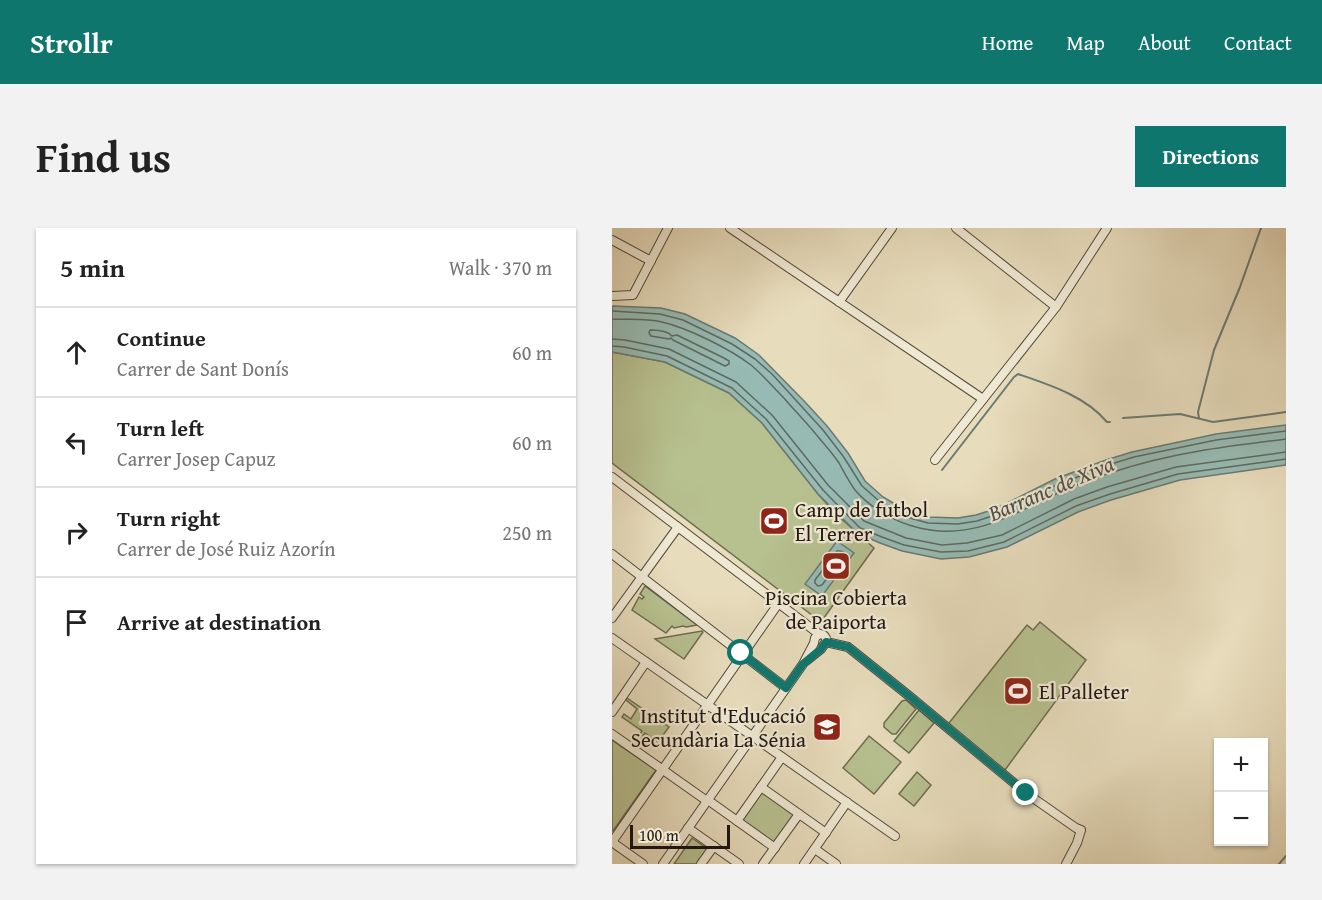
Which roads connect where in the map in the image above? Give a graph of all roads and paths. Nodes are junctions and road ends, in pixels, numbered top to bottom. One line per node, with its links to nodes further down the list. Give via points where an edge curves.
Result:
1 (668, 228): 7 (street)
2 (730, 228): 9 (street)
3 (892, 228): 9 (street)
4 (956, 228): 10 (street)
5 (1107, 228): 10 (street)
6 (612, 240): 7 (street)
7 (651, 261): 8 (street, via 634,294)
8 (612, 296)
9 (839, 302): 11 (street)
10 (1056, 307): 11 (street)
11 (983, 399): 12 (street)
12 (935, 460)
13 (612, 477): 14 (street)
14 (678, 527): 16 (street); 17 (street)
15 (612, 554): 16 (street)
16 (642, 577): 18 (street); 23 (street)
17 (778, 604): 19 (street); 23 (street)
18 (612, 618)
19 (819, 634): 21 (street); 22 (street, via 825,636)
20 (612, 638): 24 (street)
21 (814, 643): 22 (street); 25 (street)
22 (825, 644): 25 (street); 52 (street, via 848,647 1026,793 1082,830)
23 (743, 655): 26 (street); 27 (street)
24 (646, 662): 27 (street); 28 (street)
25 (803, 664): 26 (street)
26 (786, 688): 30 (street)
27 (708, 705): 30 (street); 32 (street)
28 (612, 712)
29 (612, 734): 32 (street)
30 (753, 736): 31 (street); 34 (street)
31 (782, 757): 33 (street); 35 (street)
32 (663, 770): 34 (street); 41 (street)
33 (761, 787): 36 (street); 37 (street)
34 (710, 802): 37 (street); 38 (street)
35 (847, 802): 39 (street); 40 (street)
36 (799, 814): 39 (street); 43 (street)
37 (737, 821): 43 (street)
38 (688, 828): 42 (street); 46 (street)
39 (826, 833): 44 (street)
40 (895, 836)
41 (612, 842): 45 (street)
42 (714, 846): 47 (street); 48 (street)
43 (775, 848): 49 (street)
44 (815, 849): 50 (street); 51 (street)
45 (643, 864)
46 (663, 864)
47 (701, 864)
48 (738, 864)
49 (763, 864)
50 (804, 864)
51 (836, 864)
52 (1066, 864)

